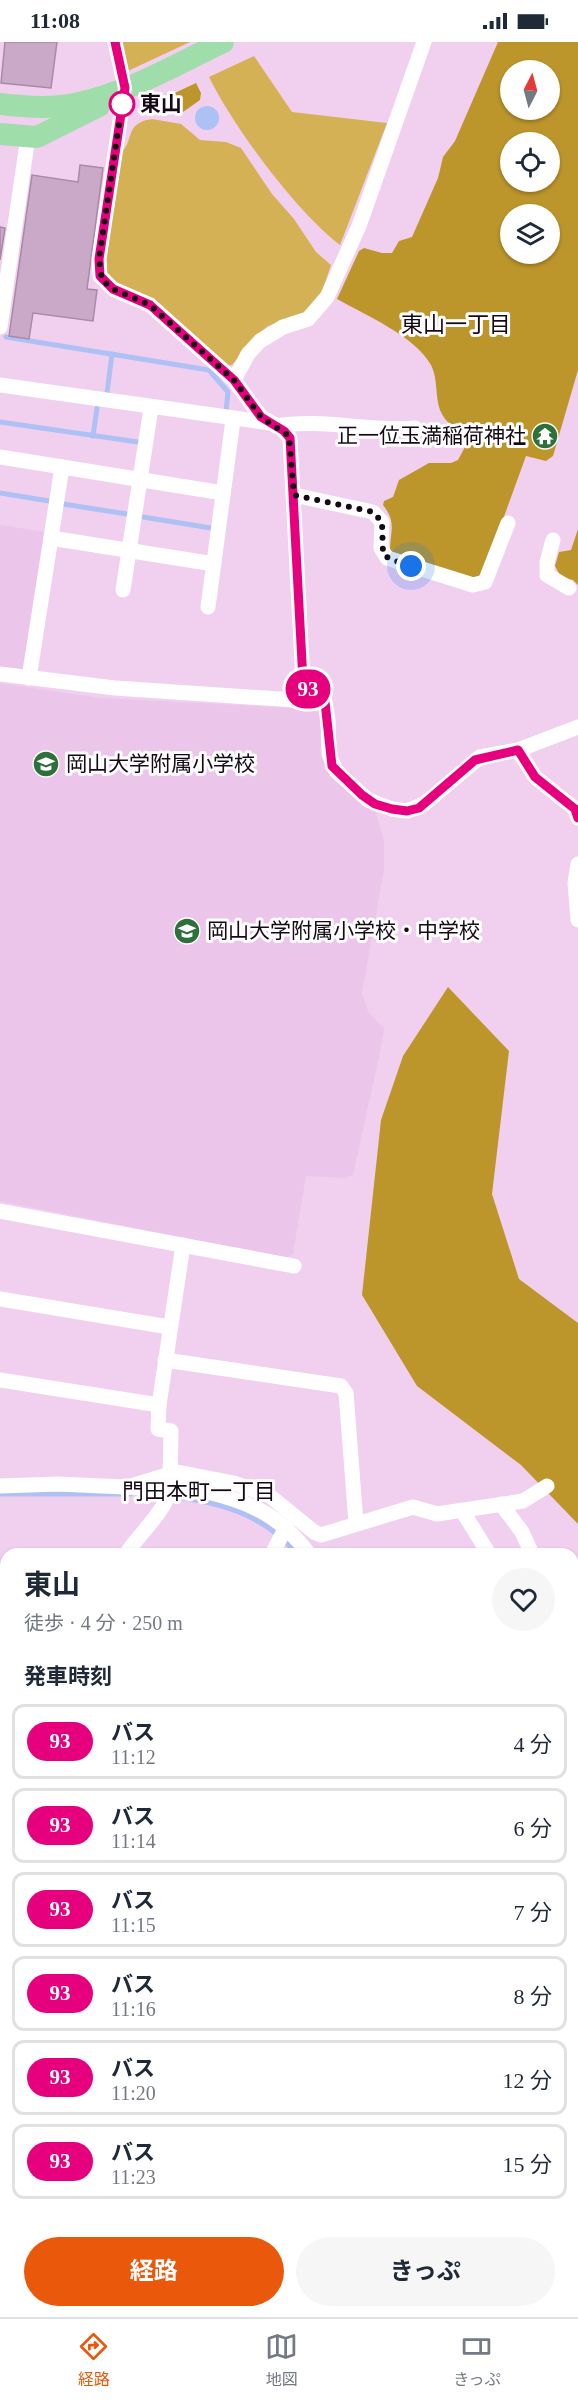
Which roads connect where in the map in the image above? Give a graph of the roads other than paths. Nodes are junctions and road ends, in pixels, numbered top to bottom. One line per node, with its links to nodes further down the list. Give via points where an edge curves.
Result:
1 (115, 42): 4 (street)
2 (223, 42): 4 (main road)
3 (424, 42): 9 (street, via 359,226 327,297 308,319 283,327 260,341)
4 (125, 88): 5 (main road, via 75,104); 7 (main road, via 97,108 37,137); 9 (street, via 99,259 100,276 113,289 150,305)
5 (0, 104)
6 (0, 134): 7 (main road)
7 (28, 137): 8 (street)
8 (0, 327)
9 (234, 380): 13 (street, via 258,415)
10 (0, 385): 11 (street)
11 (151, 408): 12 (street); 17 (street)
12 (233, 420): 13 (street); 18 (street)
13 (274, 424): 14 (street); 19 (street, via 291,441)
14 (415, 428)
15 (0, 457): 16 (street)
16 (62, 467): 17 (street); 21 (street)
17 (140, 480): 18 (street); 23 (street)
18 (223, 494): 24 (street)
19 (294, 495): 20 (street, via 373,512 382,522 381,548 387,558 473,585 485,582); 30 (street, via 303,681)
20 (508, 523)
21 (51, 538): 23 (street); 29 (street)
22 (553, 540): 25 (street, via 547,575)
23 (129, 550): 24 (street); 26 (street)
24 (214, 564): 27 (street)
25 (569, 588)
26 (123, 590)
27 (208, 607)
28 (0, 674): 29 (street)
29 (29, 678): 30 (street, via 115,688)
30 (325, 702): 32 (street, via 332,766 362,795 392,809 419,808 475,760)
31 (578, 727): 32 (street)
32 (518, 750): 33 (street, via 535,777 575,809)
33 (578, 818)
34 (578, 864): 35 (street)
35 (578, 920)
36 (0, 1211): 37 (street)
37 (183, 1245): 38 (street); 40 (street)
38 (294, 1266)
39 (0, 1299): 40 (street)
40 (169, 1327): 41 (street)
41 (165, 1360): 43 (street); 49 (street, via 340,1386 346,1393)
42 (0, 1380): 43 (street)
43 (159, 1405): 46 (street, via 158,1429 171,1431)
44 (0, 1486): 46 (street, via 131,1486 141,1481)
45 (548, 1486): 47 (street, via 523,1501)
46 (169, 1489): 49 (street, via 182,1472 254,1488 270,1496 314,1532 321,1534); 50 (street, via 177,1487 257,1506); 51 (street)
47 (501, 1504): 48 (street); 55 (street)
48 (463, 1512): 49 (street, via 437,1514 413,1508); 54 (street)
49 (356, 1523)
50 (283, 1533): 52 (street); 53 (street)
51 (130, 1548)
52 (275, 1548)
53 (302, 1548)
54 (485, 1548)
55 (529, 1548)

